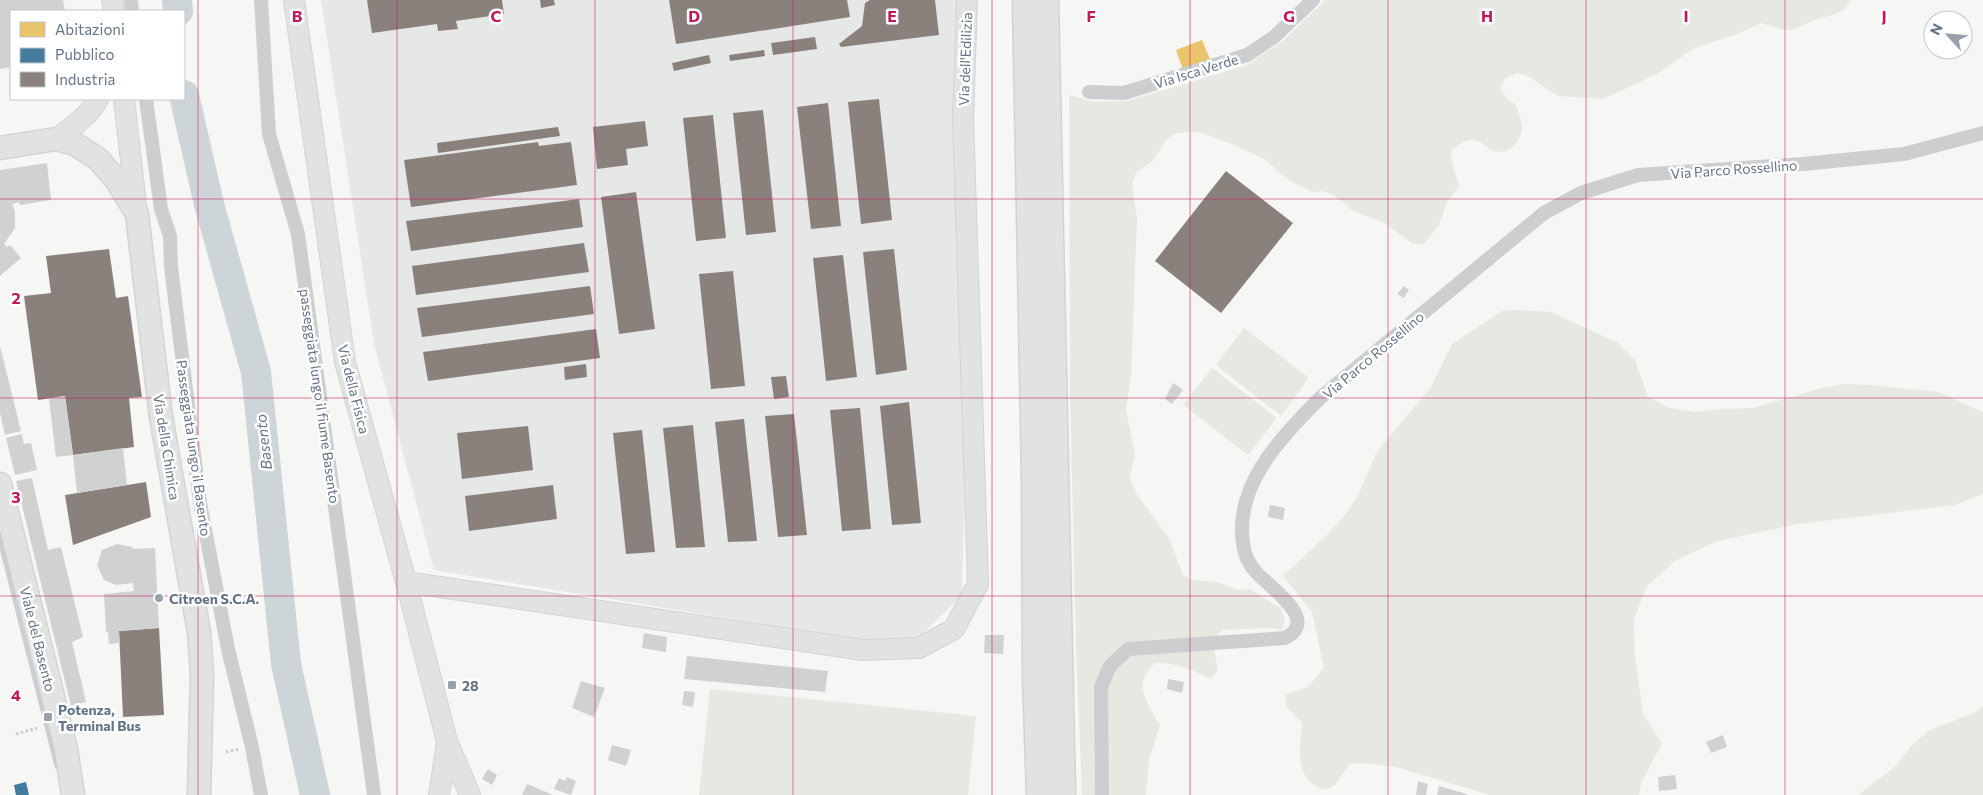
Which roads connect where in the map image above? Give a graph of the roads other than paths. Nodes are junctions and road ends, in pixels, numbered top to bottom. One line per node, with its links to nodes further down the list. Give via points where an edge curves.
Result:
1 (261, 0): 23 (street, passeggiata lungo il fiume Basento, via 268,134 298,234)
2 (294, 0): 17 (street, Via della Fisica, via 345,362)
3 (967, 0): 17 (street, Via dell'Edilizia, via 964,118 978,584 954,629 918,648 863,650)
4 (1026, 0): 26 (highway)
5 (1045, 0): 27 (highway)
6 (1313, 0): 7 (street, Via Isca Verde, via 1274,37 1247,55 1124,93)
7 (1089, 92)
8 (97, 100): 12 (street, via 77,124)
9 (124, 100): 14 (street, Via della Chimica)
10 (146, 100): 22 (street, Passeggiata lungo il Basento, via 161,209 170,236 200,503)
11 (1983, 133): 28 (street, Via Parco Rossellino, via 1904,154 1638,175 1581,193 1544,213 1320,398 1281,440 1259,469 1246,500 1242,528 1244,550 1254,571 1294,609 1298,620 1294,631 1285,638 1128,649 1110,666 1101,687)
12 (56, 139): 13 (main road); 14 (main road, via 75,144 98,159 117,181)
13 (0, 148)
14 (137, 214): 21 (main road, Via della Chimica, via 161,418 198,632 202,674)
15 (0, 484): 20 (main road, Viale del Basento, via 66,749)
16 (0, 536): 19 (lane)
17 (406, 582): 18 (street, Via della Fisica)
18 (447, 741): 24 (street); 25 (street)
19 (60, 771)
20 (70, 791)
21 (199, 795)
22 (261, 795)
23 (374, 795)
24 (439, 795)
25 (470, 795)
26 (1040, 795)
27 (1062, 795)
28 (1102, 795)

